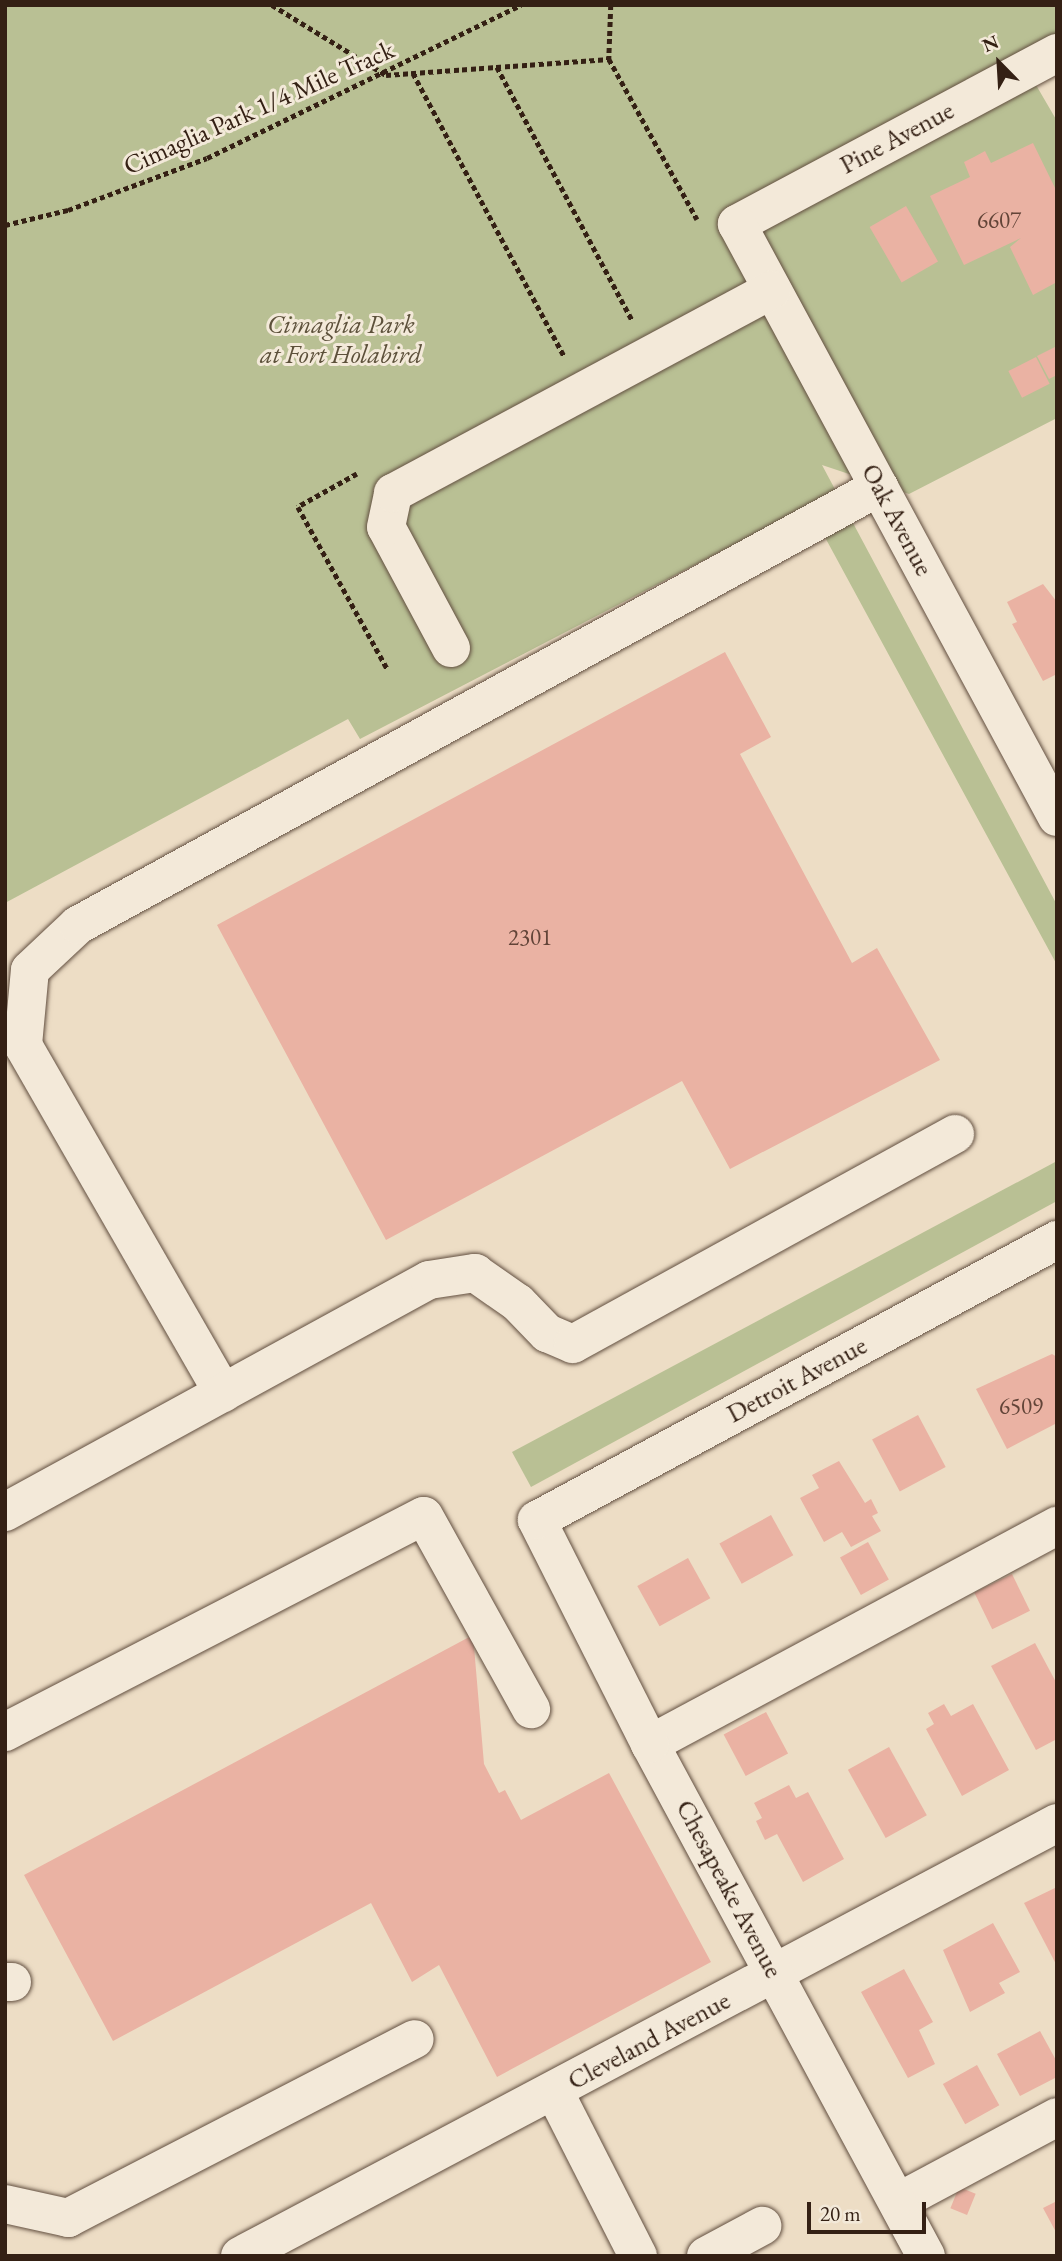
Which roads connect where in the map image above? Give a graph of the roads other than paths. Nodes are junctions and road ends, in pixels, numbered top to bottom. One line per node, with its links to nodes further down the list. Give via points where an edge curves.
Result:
1 (1057, 53): 2 (street, Pine Avenue)
2 (718, 224): 3 (street, Oak Avenue)
3 (772, 290): 4 (street, Oak Avenue); 5 (street, via 393,493 386,527)
4 (879, 487): 6 (street, Oak Avenue); 9 (street, via 78,925 30,970 23,1045)
5 (451, 648)
6 (1054, 803)
7 (955, 1134): 9 (street, via 573,1344 547,1334 518,1303 475,1273 429,1280)
8 (1057, 1240): 11 (street, Detroit Avenue)
9 (223, 1393): 10 (street)
10 (5, 1512)
11 (537, 1520): 15 (street, Chesapeake Avenue)
12 (1057, 1526): 15 (street)
13 (531, 1709): 14 (street, via 424,1516)
14 (5, 1732)
15 (650, 1744): 17 (street, Chesapeake Avenue)
16 (1057, 1823): 17 (street, Cleveland Avenue)
17 (775, 1975): 19 (street, Cleveland Avenue); 21 (street, Chesapeake Avenue)
18 (415, 2039): 22 (street, via 68,2218)
19 (554, 2091): 24 (street, Cleveland Avenue); 25 (street)
20 (1057, 2117): 21 (street)
21 (898, 2202): 27 (street, Chesapeake Avenue)
22 (5, 2204)
23 (762, 2226): 26 (street)
24 (240, 2256)
25 (638, 2256)
26 (706, 2256)
27 (926, 2256)

